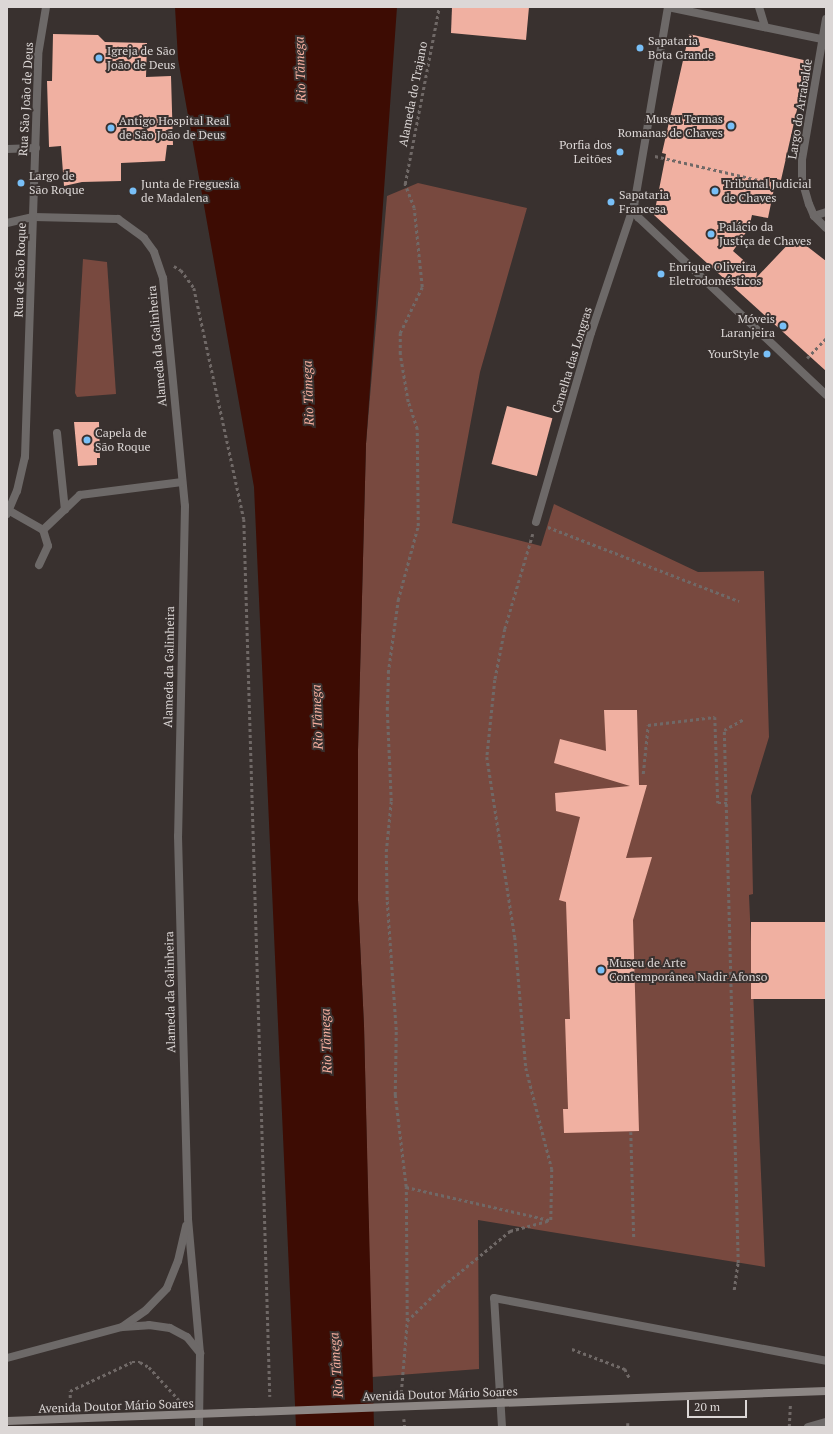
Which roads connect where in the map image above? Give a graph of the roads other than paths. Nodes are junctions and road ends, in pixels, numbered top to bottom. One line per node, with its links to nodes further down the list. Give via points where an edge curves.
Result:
1 (46, 7): 7 (street, Rua São João de Deus, via 38,55)
2 (668, 7): 5 (street); 9 (street)
3 (759, 7): 5 (street)
4 (826, 19): 6 (street, Largo do Arrabalde)
5 (765, 27): 6 (street)
6 (824, 40): 11 (street, Largo do Arrabalde, via 802,160 805,190)
7 (36, 148): 8 (street); 12 (street, Rua São João de Deus)
8 (7, 149)
9 (634, 205): 15 (street, via 645,225); 20 (street, Canelha das Longras, via 591,333)
10 (826, 212): 11 (street)
11 (814, 216): 14 (street, Largo do Arrabalde)
12 (34, 217): 13 (street, Alameda da Galinheira); 17 (street, Alameda da Galinheira, via 118,219 134,228 154,252 163,278); 19 (street, Rua de São Roque, via 25,457 17,491)
13 (7, 223)
14 (824, 227)
15 (826, 395)
16 (57, 433): 18 (street)
17 (182, 482): 18 (street, via 80,495); 23 (street, Alameda da Galinheira, via 184,506 178,836)
18 (65, 510): 21 (street)
19 (8, 512): 21 (street)
20 (536, 522)
21 (44, 530): 22 (street, via 48,546)
22 (39, 565)
23 (188, 1220): 24 (street, via 178,1262 167,1288 146,1310); 25 (street)
24 (122, 1327): 25 (street, via 149,1325 170,1328 187,1337); 26 (street)
25 (200, 1353): 31 (street)
26 (7, 1358)
27 (826, 1361): 32 (street, via 494,1298)
28 (826, 1391): 29 (main road, Avenida Doutor Mário Soares)
29 (7, 1421)
30 (826, 1422): 33 (street)
31 (199, 1423)
32 (502, 1427)
33 (808, 1427)

